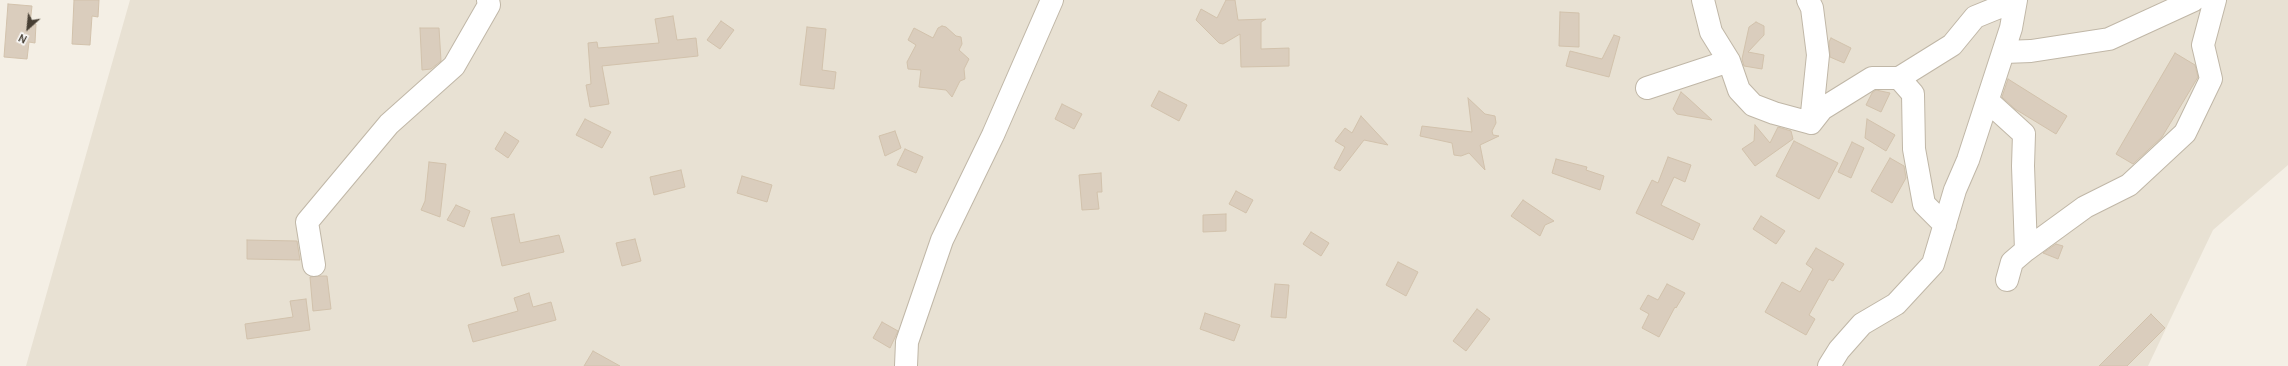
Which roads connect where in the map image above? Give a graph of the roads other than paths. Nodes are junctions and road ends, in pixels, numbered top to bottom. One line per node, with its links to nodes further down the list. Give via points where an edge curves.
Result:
1 (488, 0): 16 (street, via 489,5 454,66 389,124 307,222)
2 (1052, 0): 18 (street, via 993,135 942,240 907,342)
3 (1703, 0): 9 (street, via 1711,32)
4 (1808, 0): 13 (street, via 1812,8 1818,54)
5 (2194, 0): 8 (street, via 2109,39 2031,51)
6 (2215, 0): 15 (street, via 2203,45 2211,79 2185,134 2129,185 2085,207)
7 (2015, 3): 8 (street); 10 (street, via 1975,17 1952,45)
8 (2004, 52): 12 (street)
9 (1729, 61): 11 (street); 13 (street, via 1739,90 1753,104)
10 (1899, 78): 13 (street, via 1872,78 1822,109); 14 (street, via 1913,94 1914,149 1924,204)
11 (1647, 88)
12 (1988, 100): 14 (street); 15 (street, via 2024,134)
13 (1810, 123)
14 (1945, 225): 19 (street, via 1933,264 1896,304 1862,324 1839,350)
15 (2026, 250): 17 (street, via 2012,262)
16 (314, 265)
17 (2008, 280)
18 (906, 366)
19 (1829, 366)

